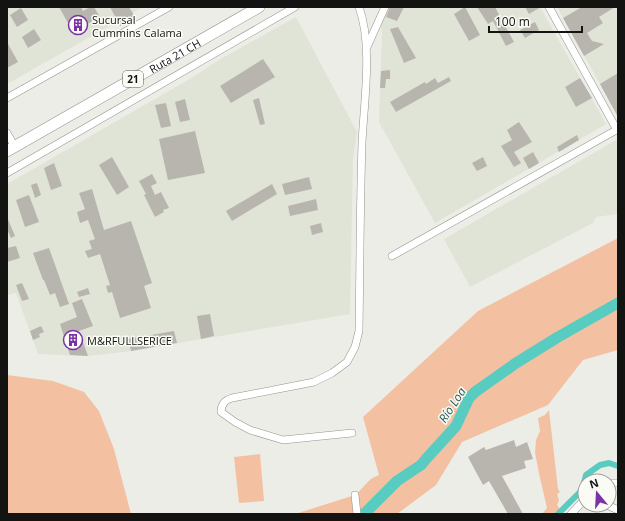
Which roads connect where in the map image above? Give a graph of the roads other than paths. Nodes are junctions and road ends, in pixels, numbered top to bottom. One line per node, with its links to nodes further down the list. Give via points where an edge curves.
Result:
1 (169, 7): 8 (street)
2 (260, 7): 11 (highway, Ruta 21 CH / 21)
3 (295, 7): 12 (street)
4 (359, 7): 7 (street)
5 (385, 7): 7 (street)
6 (549, 7): 9 (street)
7 (367, 48): 14 (street, via 362,143 359,331 355,347 347,362 314,382 232,398 226,400 221,407 221,412 250,430 283,440)
8 (7, 98)
9 (617, 129): 13 (street)
10 (7, 133): 11 (street)
11 (11, 149)
12 (7, 173)
13 (392, 256)
14 (352, 433)
15 (355, 495): 16 (street)
16 (357, 514)

